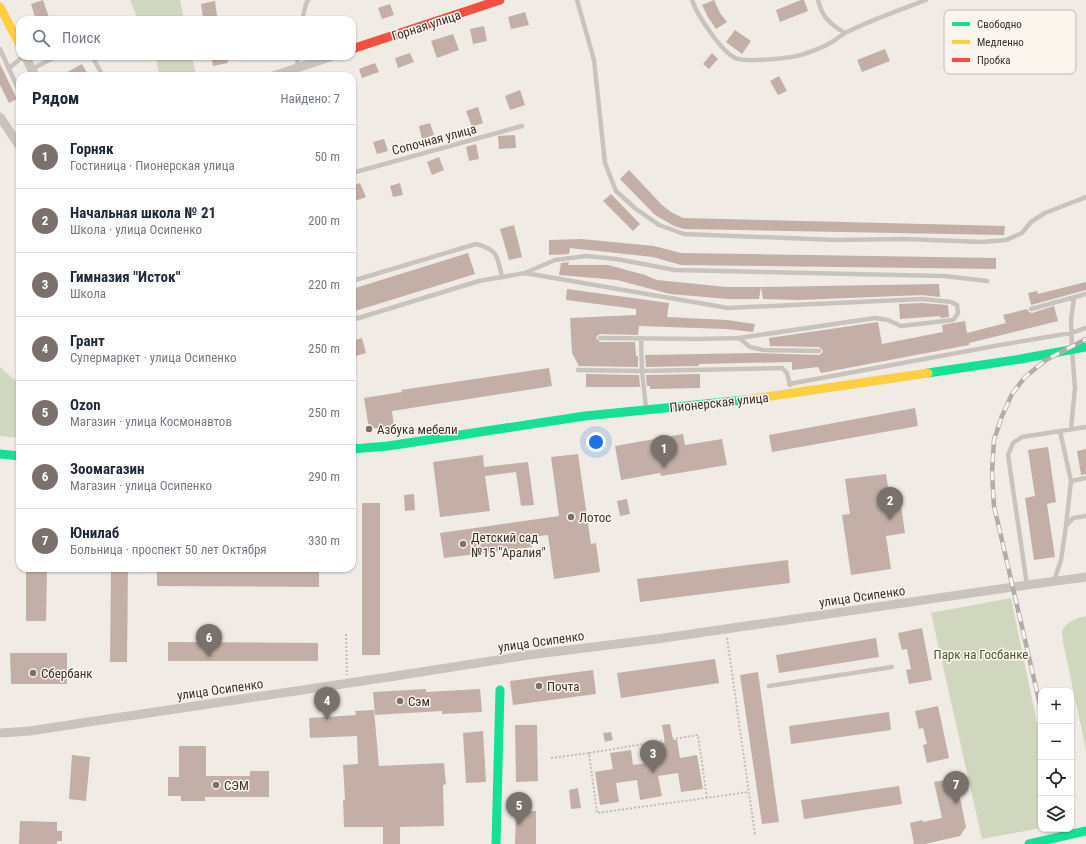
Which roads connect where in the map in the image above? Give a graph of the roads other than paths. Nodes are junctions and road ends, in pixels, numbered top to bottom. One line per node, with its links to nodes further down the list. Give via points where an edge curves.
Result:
1 (308, 0): 8 (lane)
2 (500, 0): 11 (main road, Горная улица)
3 (577, 0): 30 (lane, via 594,60 605,163 616,191 659,225 684,234 982,242 1006,240 1022,233 1031,222 1045,213)
4 (692, 0): 9 (lane, via 707,27 735,58 755,61 803,55 831,42)
5 (818, 0): 9 (lane, via 821,12 834,26)
6 (926, 0): 9 (lane)
7 (0, 7): 10 (main road)
8 (303, 16)
9 (845, 32)
10 (16, 37)
11 (356, 48)
12 (0, 49): 19 (lane)
13 (20, 60): 19 (lane)
14 (27, 60): 21 (street)
15 (52, 60): 22 (lane)
16 (94, 60): 23 (lane)
17 (298, 60): 20 (lane)
18 (321, 60): 20 (street)
19 (9, 68): 25 (lane)
20 (297, 68): 24 (street)
21 (33, 72)
22 (35, 72)
23 (101, 72)
24 (285, 72)
25 (16, 84)
26 (0, 117): 28 (street)
27 (522, 126): 29 (lane, Сопочная улица)
28 (16, 141)
29 (356, 172)
30 (1086, 197)
31 (525, 273): 32 (lane); 34 (lane, via 555,260 586,256 676,270 944,276); 43 (lane, via 728,308 922,299 957,305 958,313 953,320 900,326 888,320 875,318)
32 (502, 277): 33 (lane, via 496,254 487,247 476,244); 38 (lane, via 479,281)
33 (356, 280)
34 (987, 281)
35 (1086, 294): 36 (lane)
36 (1074, 298): 37 (lane); 40 (lane)
37 (1032, 309)
38 (356, 319)
39 (1086, 328): 40 (lane)
40 (1071, 333): 45 (lane); 49 (lane, via 992,346)
41 (600, 338): 42 (lane)
42 (641, 338): 43 (lane); 48 (lane)
43 (739, 338): 46 (lane, via 750,347 763,350)
44 (1086, 347): 45 (main road, Пионерская улица)
45 (1072, 350): 49 (main road, Пионерская улица); 52 (lane, via 1075,388)
46 (819, 351)
47 (578, 370): 48 (lane)
48 (642, 371): 49 (lane, via 782,368 787,373); 50 (lane)
49 (790, 389): 50 (main road, Пионерская улица, via 740,401)
50 (646, 410): 54 (main road, Пионерская улица, via 585,416)
51 (1086, 427): 52 (lane)
52 (1071, 429): 53 (lane)
53 (1060, 431): 58 (lane); 63 (lane, via 1022,437 1013,443 1008,455)
54 (356, 449)
55 (0, 454): 56 (main road)
56 (16, 456)
57 (1086, 478): 58 (lane)
58 (1070, 480): 60 (lane)
59 (1086, 516): 60 (lane, via 1073,518)
60 (1066, 526): 62 (lane, via 1061,560)
61 (1086, 577): 62 (street, улица Осипенко)
62 (1054, 581): 63 (street, улица Осипенко)
63 (1027, 585): 67 (street, улица Осипенко, via 529,655 37,730)
64 (892, 667): 65 (lane)
65 (769, 686)
66 (500, 690): 70 (main road)
67 (0, 733)
68 (1086, 830): 69 (main road)
69 (1060, 840): 71 (main road)
70 (496, 844)
71 (1029, 844)

